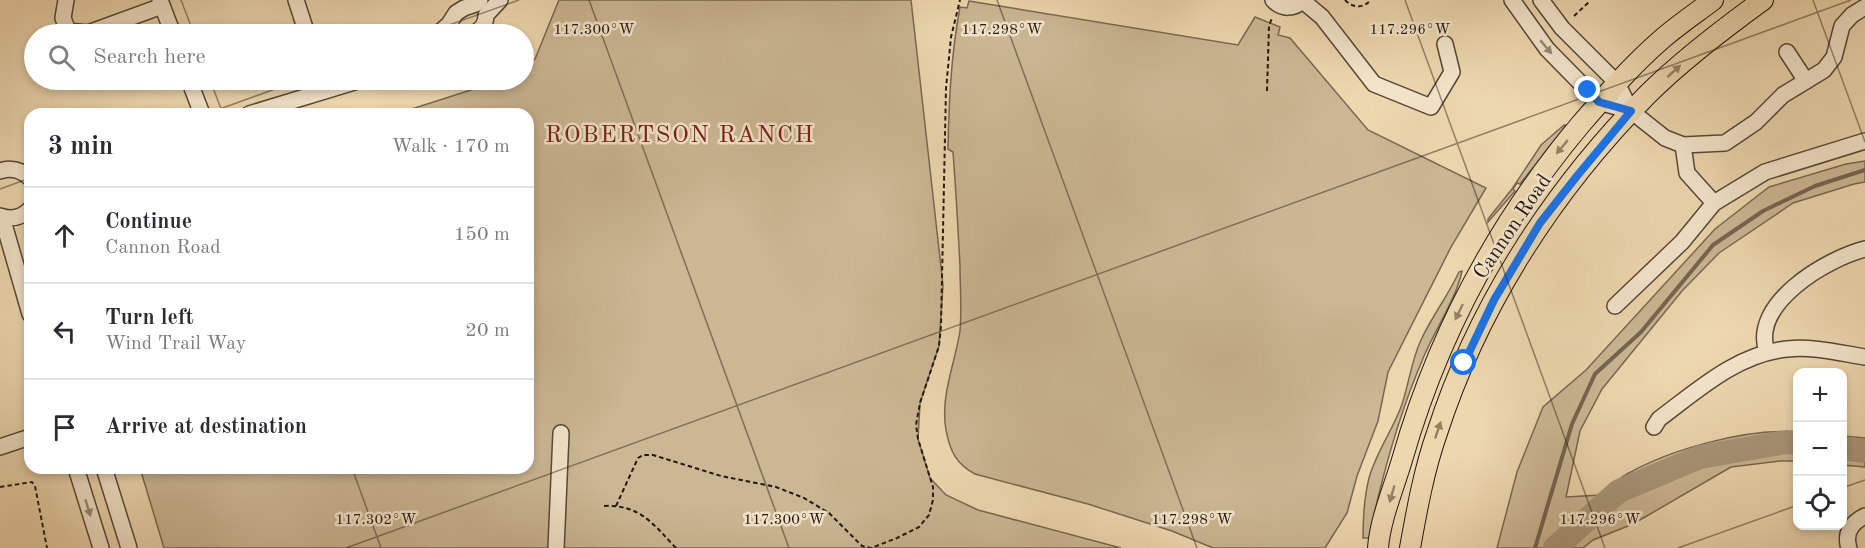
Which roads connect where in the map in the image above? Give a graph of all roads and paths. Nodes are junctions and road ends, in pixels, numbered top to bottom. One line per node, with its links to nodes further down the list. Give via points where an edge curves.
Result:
1 (66, 0): 18 (street)
2 (296, 0): 21 (street)
3 (500, 0): 15 (street)
4 (960, 0): 55 (path, via 951,37 946,88 939,346 916,425 933,487 929,515 919,527 897,538 872,548 862,546 829,513 804,498 776,487 643,454)
5 (1304, 0): 13 (street, via 1292,7); 24 (street, via 1374,84 1431,107 1452,72)
6 (1345, 0): 7 (path, via 1360,7)
7 (1371, 0)
8 (1512, 0): 31 (street, one-way to 31, via 1547,49)
9 (1541, 0): 27 (street, via 1562,28)
10 (1713, 0): 27 (main road, Cannon Road, via 1662,39)
11 (1763, 0): 34 (main road, Cannon Road, one-way to 11, via 1683,62)
12 (1590, 1): 17 (path)
13 (1275, 2): 30 (path, via 1269,26)
14 (161, 3): 19 (street); 20 (street)
15 (481, 6): 22 (street, via 464,8); 23 (street)
16 (1865, 7): 26 (street, via 1842,26 1834,57 1824,70)
17 (1574, 16)
18 (65, 24)
19 (110, 24)
20 (169, 24)
21 (304, 24)
22 (449, 24)
23 (484, 24)
24 (1445, 44)
25 (1787, 52): 26 (street)
26 (1806, 81): 36 (street, via 1725,143)
27 (1617, 82): 31 (main road, Cannon Road); 34 (street)
28 (193, 90): 32 (street)
29 (310, 90): 33 (street)
30 (1267, 91)
31 (1599, 102): 34 (street); 62 (main road, Cannon Road, one-way to 62, via 1507,222 1463,305 1412,424)
32 (200, 108)
33 (264, 108)
34 (1631, 111): 36 (street, via 1665,138); 63 (main road, Cannon Road, one-way to 34, via 1437,432 1494,300 1540,223)
35 (1865, 141): 39 (street, via 1765,172)
36 (1683, 145): 39 (street, via 1687,173)
37 (0, 171): 38 (street, via 16,169)
38 (24, 173)
39 (1714, 203): 44 (street, via 1682,242)
40 (24, 214): 41 (street, via 18,218)
41 (1, 217): 43 (street)
42 (1865, 249): 45 (street, via 1810,274 1776,305 1764,327)
43 (24, 294)
44 (1615, 306)
45 (1767, 352): 46 (street, via 1811,349); 47 (street, via 1724,370 1659,419)
46 (1865, 357)
47 (1654, 427)
48 (561, 433): 60 (street)
49 (24, 439): 50 (street)
50 (0, 447)
51 (78, 474): 58 (street, one-way to 58)
52 (106, 474): 59 (street)
53 (0, 487): 57 (path, via 32,482)
54 (604, 506): 55 (path)
55 (616, 506): 61 (path, via 643,514)
56 (1865, 516): 64 (street, via 1855,520 1850,528)
57 (48, 548)
58 (101, 548)
59 (129, 548)
60 (556, 548)
61 (676, 548)
62 (1378, 548)
63 (1410, 548)
64 (1849, 548)

